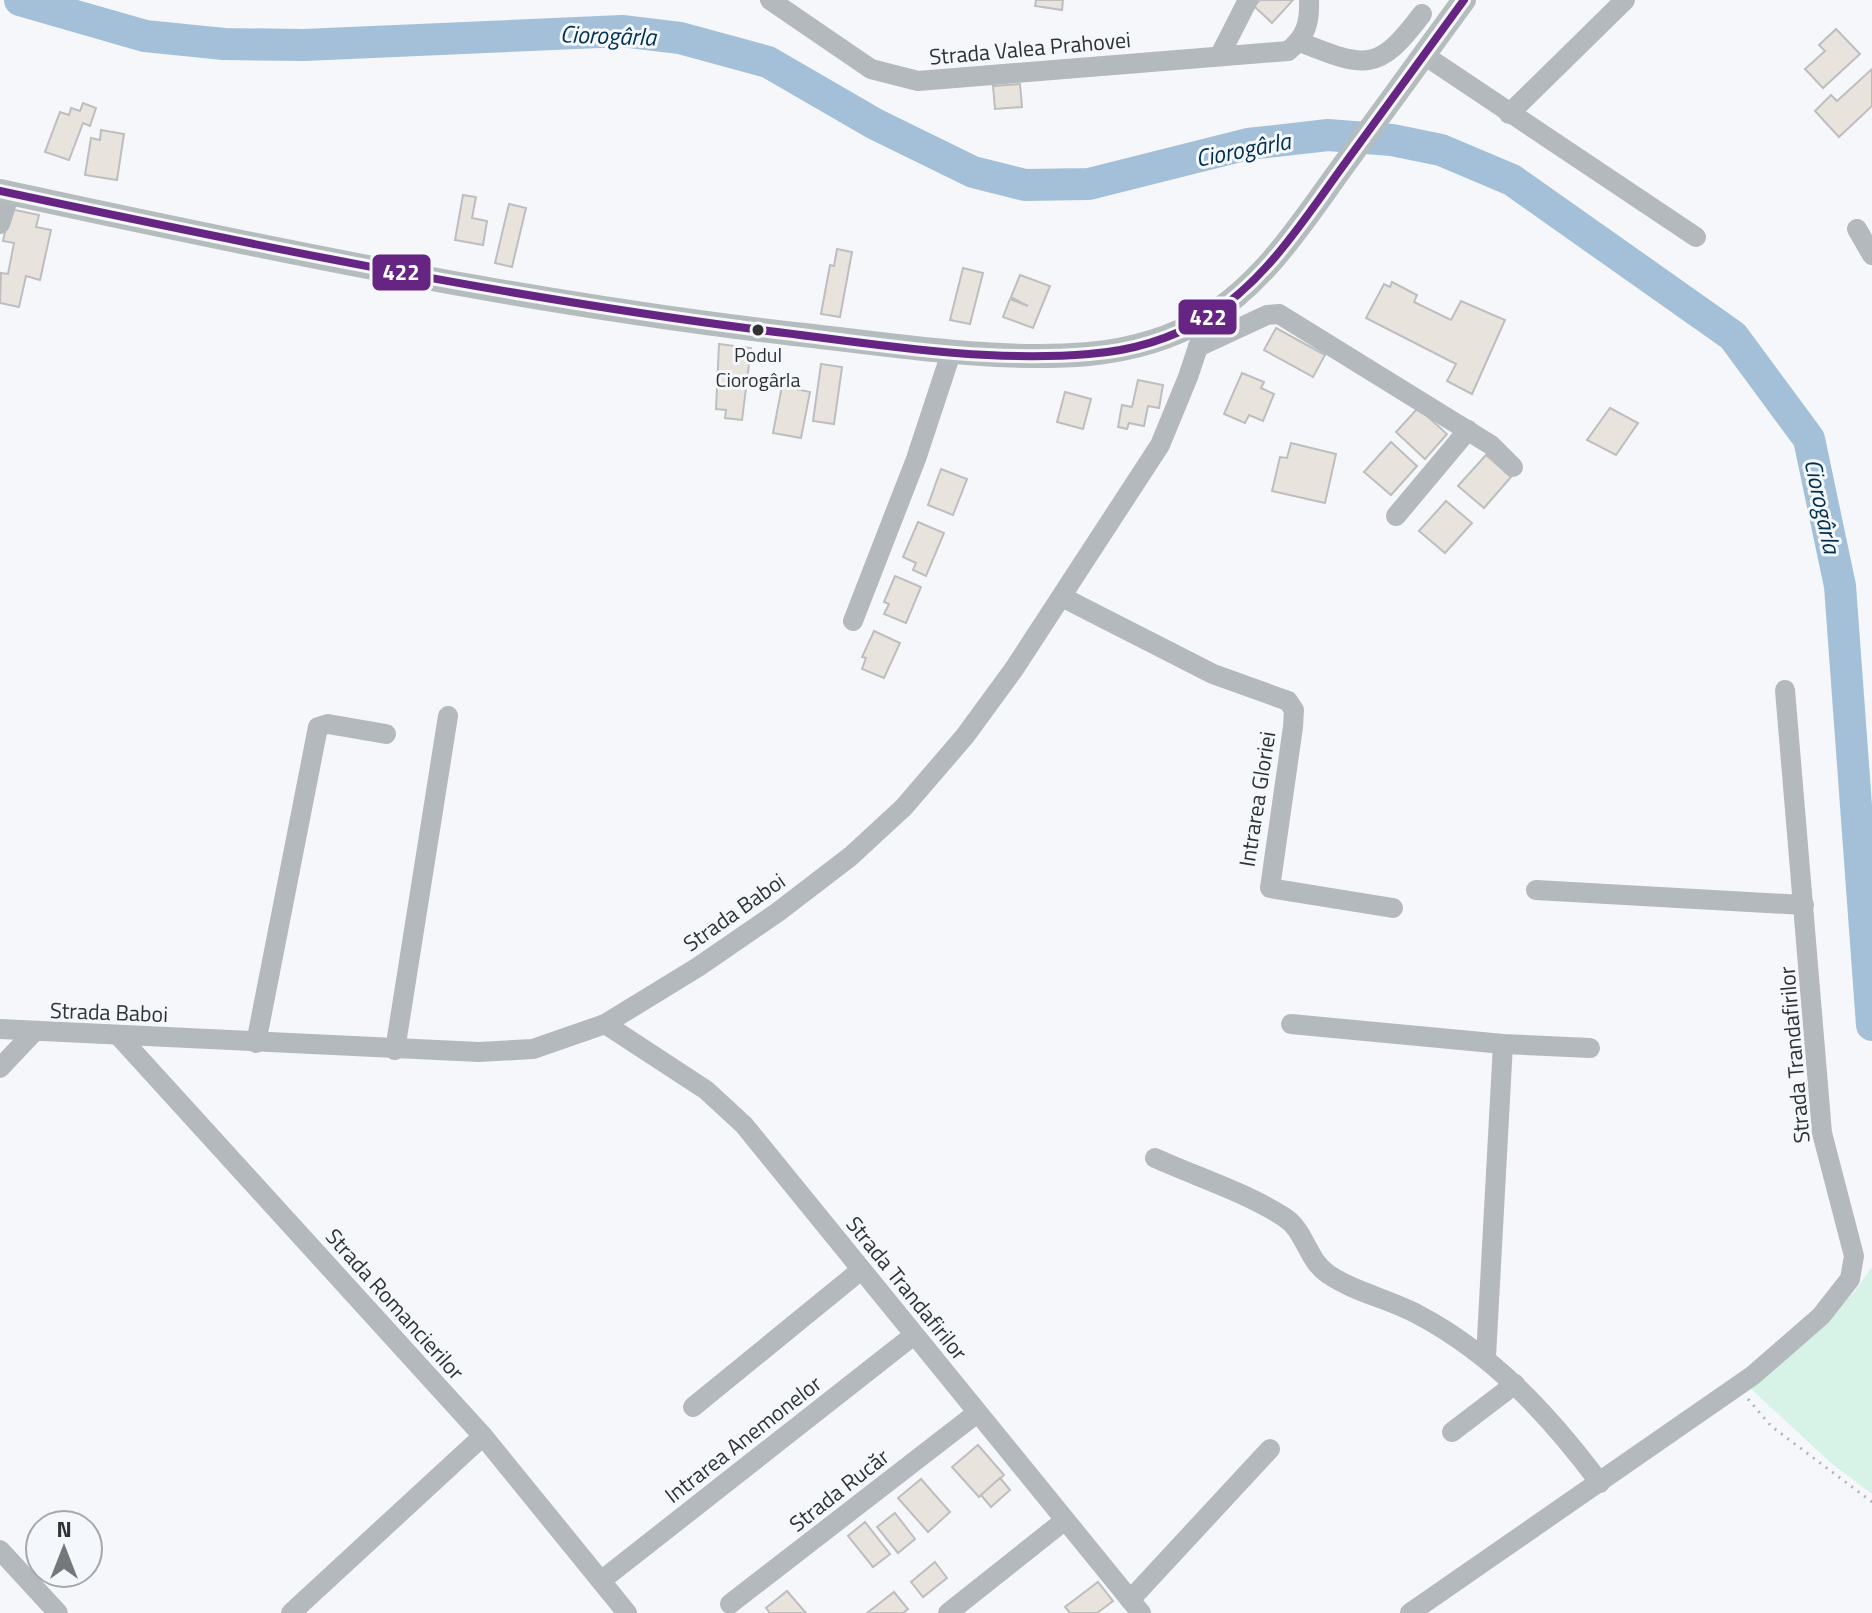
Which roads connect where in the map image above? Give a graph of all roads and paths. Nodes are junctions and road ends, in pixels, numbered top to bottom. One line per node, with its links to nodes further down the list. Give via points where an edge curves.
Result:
1 (770, 0): 8 (street, Strada Valea Prahovei, via 871,69 918,81)
2 (1248, 0): 8 (street)
3 (1309, 0): 7 (street, via 1308,27)
4 (1464, 0): 9 (main road)
5 (1625, 0): 10 (street)
6 (1422, 14): 7 (street, via 1399,44 1382,57 1362,62)
7 (1300, 42): 8 (street, Strada Valea Prahovei, via 1279,52)
8 (1220, 55)
9 (1422, 58): 10 (street); 16 (main road, via 1287,243 1250,284)
10 (1509, 114): 14 (street)
11 (5, 192): 12 (street); 18 (main road, via 334,262 517,294 761,330)
12 (0, 224)
13 (1857, 229): 15 (street)
14 (1696, 237)
15 (1872, 255)
16 (1208, 317): 17 (street, Strada Baboi); 18 (main road, via 1144,345 1112,351 1053,355)
17 (1198, 347): 19 (street, via 1279,314); 22 (street, Strada Baboi, via 1160,445)
18 (952, 350): 23 (street)
19 (1468, 430): 20 (street); 21 (street)
20 (1513, 467)
21 (1396, 516)
22 (1062, 597): 29 (street, Intrarea Gloriei, via 1213,674 1288,701 1294,710 1293,727 1270,888); 30 (street, Strada Baboi, via 965,736 904,807 767,920)
23 (853, 621)
24 (1785, 690): 28 (street, Strada Trandafirilor)
25 (448, 716): 38 (street)
26 (386, 734): 35 (street, via 328,724 318,727)
27 (1536, 890): 28 (street)
28 (1804, 905): 45 (street, Strada Trandafirilor, via 1822,1133 1854,1267 1845,1289 1821,1316)
29 (1393, 908)
30 (605, 1024): 38 (street, Strada Baboi, via 533,1049); 41 (street, Strada Trandafirilor, via 706,1090 744,1125)
31 (1291, 1024): 36 (street)
32 (0, 1029): 33 (street, Strada Baboi)
33 (33, 1033): 34 (street, Strada Baboi); 39 (street)
34 (118, 1035): 35 (street, Strada Baboi); 49 (street, Strada Romancierilor)
35 (256, 1043): 38 (street, Strada Baboi)
36 (1503, 1044): 37 (street); 43 (street)
37 (1590, 1048)
38 (395, 1050)
39 (0, 1068)
40 (1155, 1158): 43 (street, via 1285,1217 1330,1275 1414,1312)
41 (861, 1270): 42 (street, Strada Trandafirilor); 46 (street)
42 (914, 1335): 47 (street, Strada Trandafirilor); 55 (street, Intrarea Anemonelor)
43 (1486, 1357): 44 (street)
44 (1515, 1384): 48 (street); 51 (street)
45 (1738, 1387): 51 (street, Strada Trandafirilor); 52 (path, via 1771,1426)
46 (693, 1407)
47 (977, 1413): 53 (street, Strada Trandafirilor); 56 (street, Strada Rucăr)
48 (1452, 1432)
49 (483, 1436): 55 (street, Strada Romancierilor); 59 (street)
50 (1270, 1449): 57 (street)
51 (1600, 1483): 62 (street, Strada Trandafirilor)
52 (1872, 1502)
53 (1064, 1521): 57 (street, Strada Trandafirilor); 61 (street)
54 (0, 1550): 58 (street)
55 (602, 1580): 60 (street, Strada Romancierilor)
56 (730, 1604)
57 (1134, 1608)
58 (58, 1613)
59 (291, 1613)
60 (627, 1613)
61 (948, 1613)
62 (1410, 1613)

